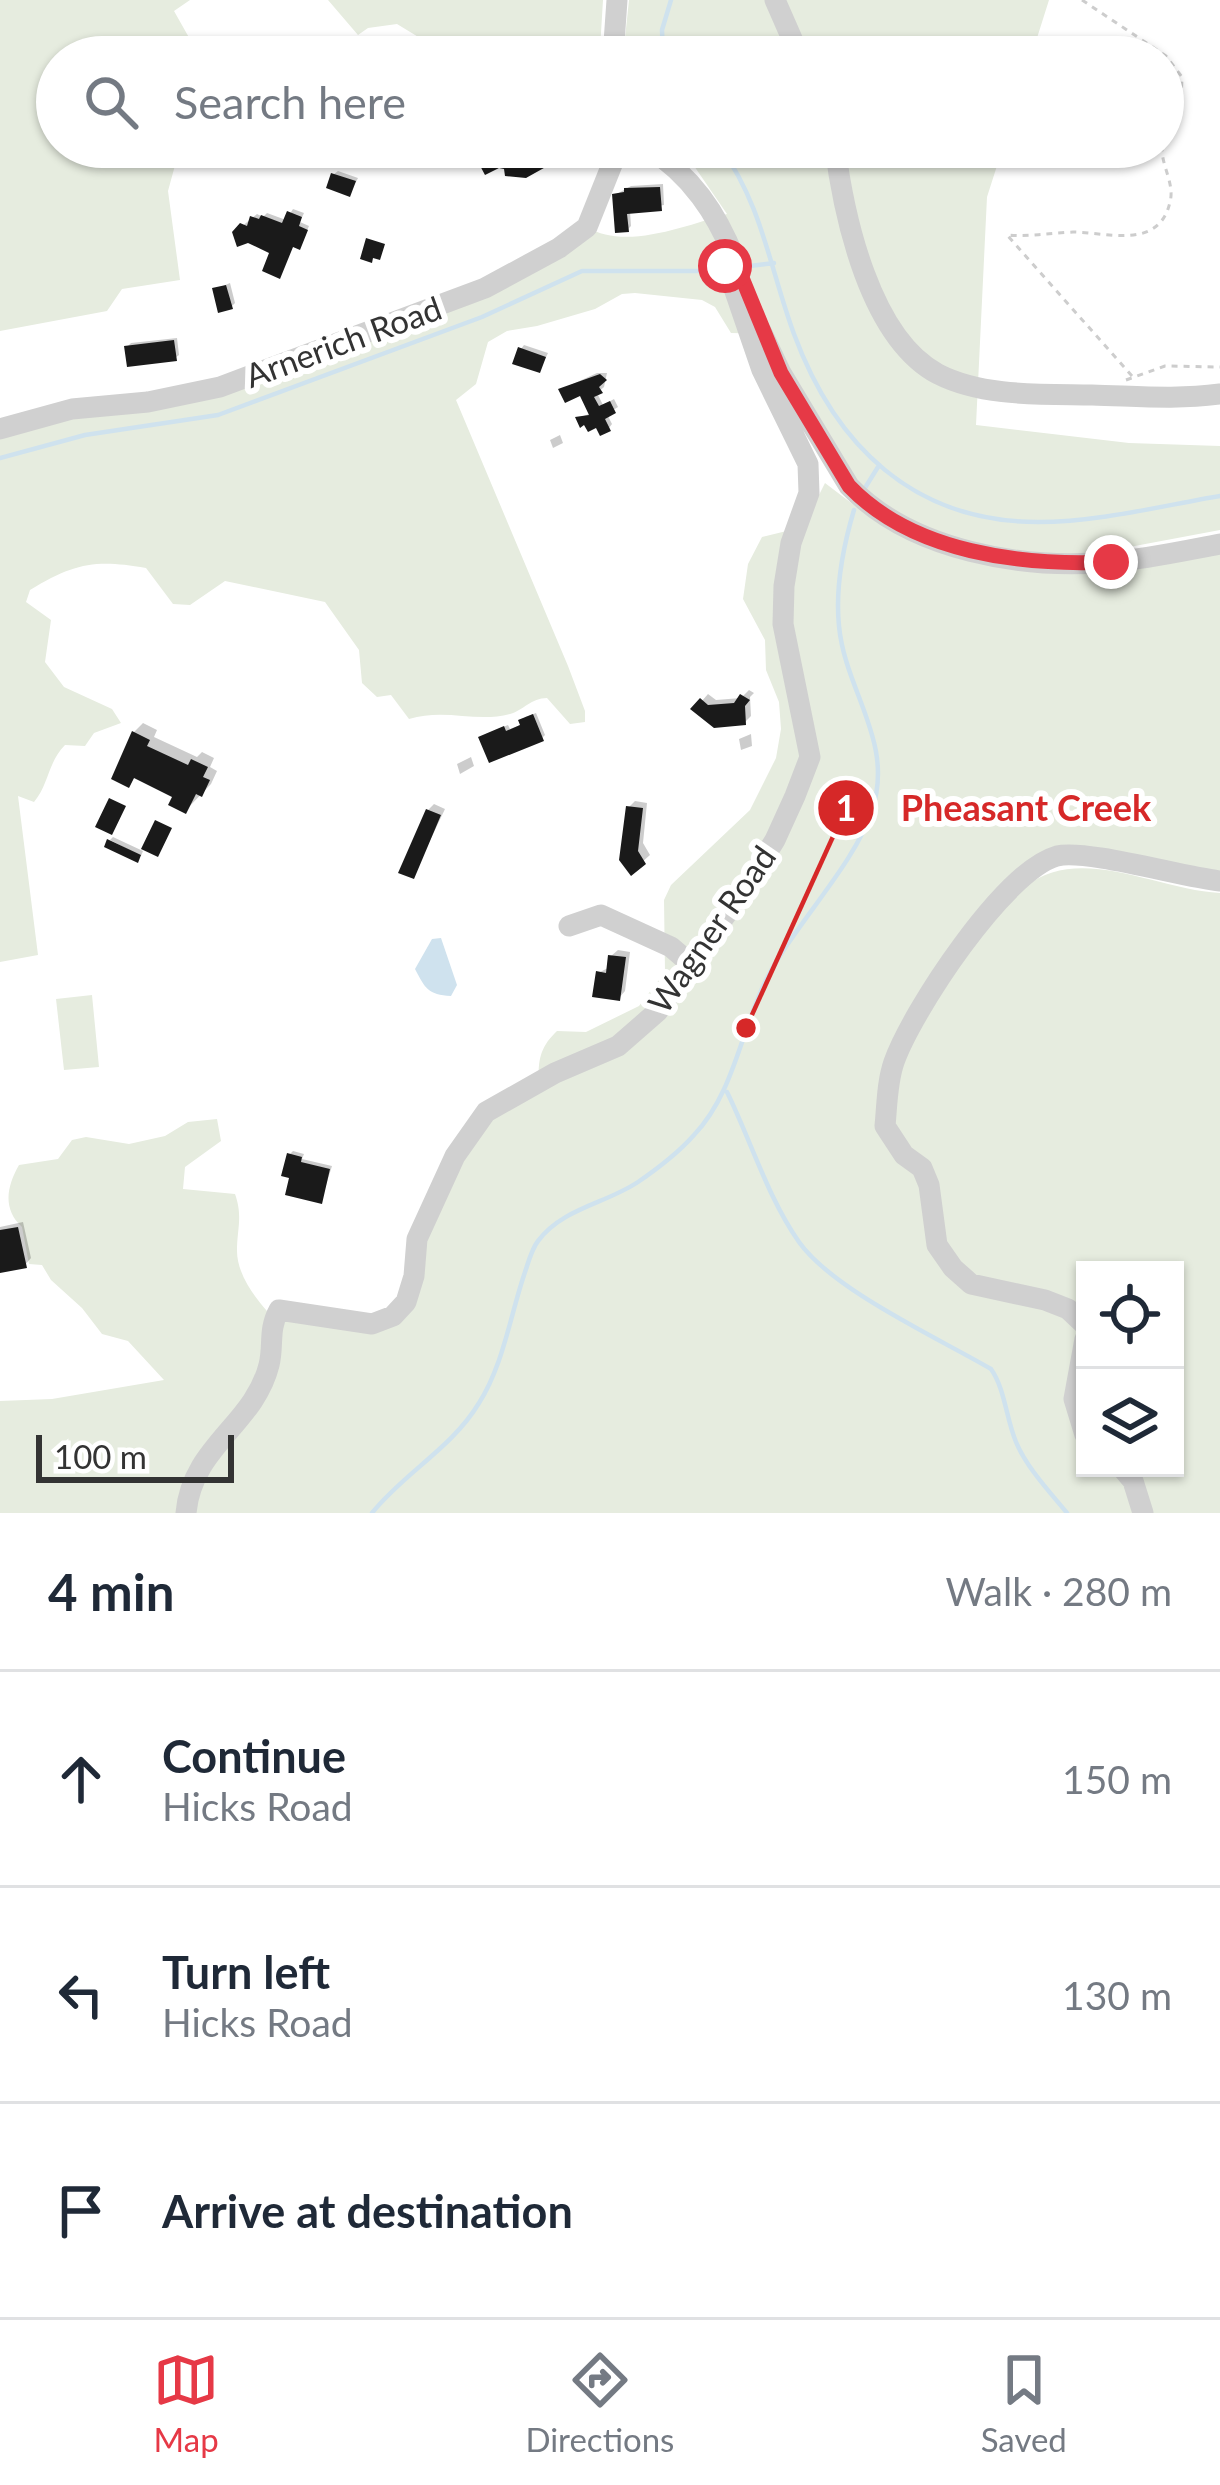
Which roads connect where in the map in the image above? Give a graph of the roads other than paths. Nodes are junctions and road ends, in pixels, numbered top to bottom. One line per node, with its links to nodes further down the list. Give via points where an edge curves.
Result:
1 (616, 0): 3 (street)
2 (775, 0): 4 (street)
3 (615, 36)
4 (791, 36)
5 (610, 168): 10 (street, Arnerich Road, via 586,227 485,288 220,387 72,409)
6 (678, 168): 8 (street)
7 (838, 168): 9 (street, via 870,290 920,363 959,382 1050,397)
8 (731, 251): 11 (street, via 801,408 849,486 895,521 957,546 1055,563); 14 (street, Wagner Road, via 725,266 762,370 808,464 783,624 810,757 775,840)
9 (1220, 394)
10 (0, 429)
11 (1220, 544)
12 (1220, 881): 15 (street, via 1071,855 1038,865 952,961 893,1064 885,1126 922,1168 937,1245 953,1268 970,1285 1046,1300)
13 (569, 926): 14 (street, via 601,915)
14 (692, 965): 17 (street, Wagner Road, via 619,1046 486,1112 455,1156 417,1239 406,1302 393,1316 373,1324 279,1310 269,1364 188,1486)
15 (1076, 1316)
16 (1130, 1477): 18 (street)
17 (186, 1513)
18 (1143, 1513)

